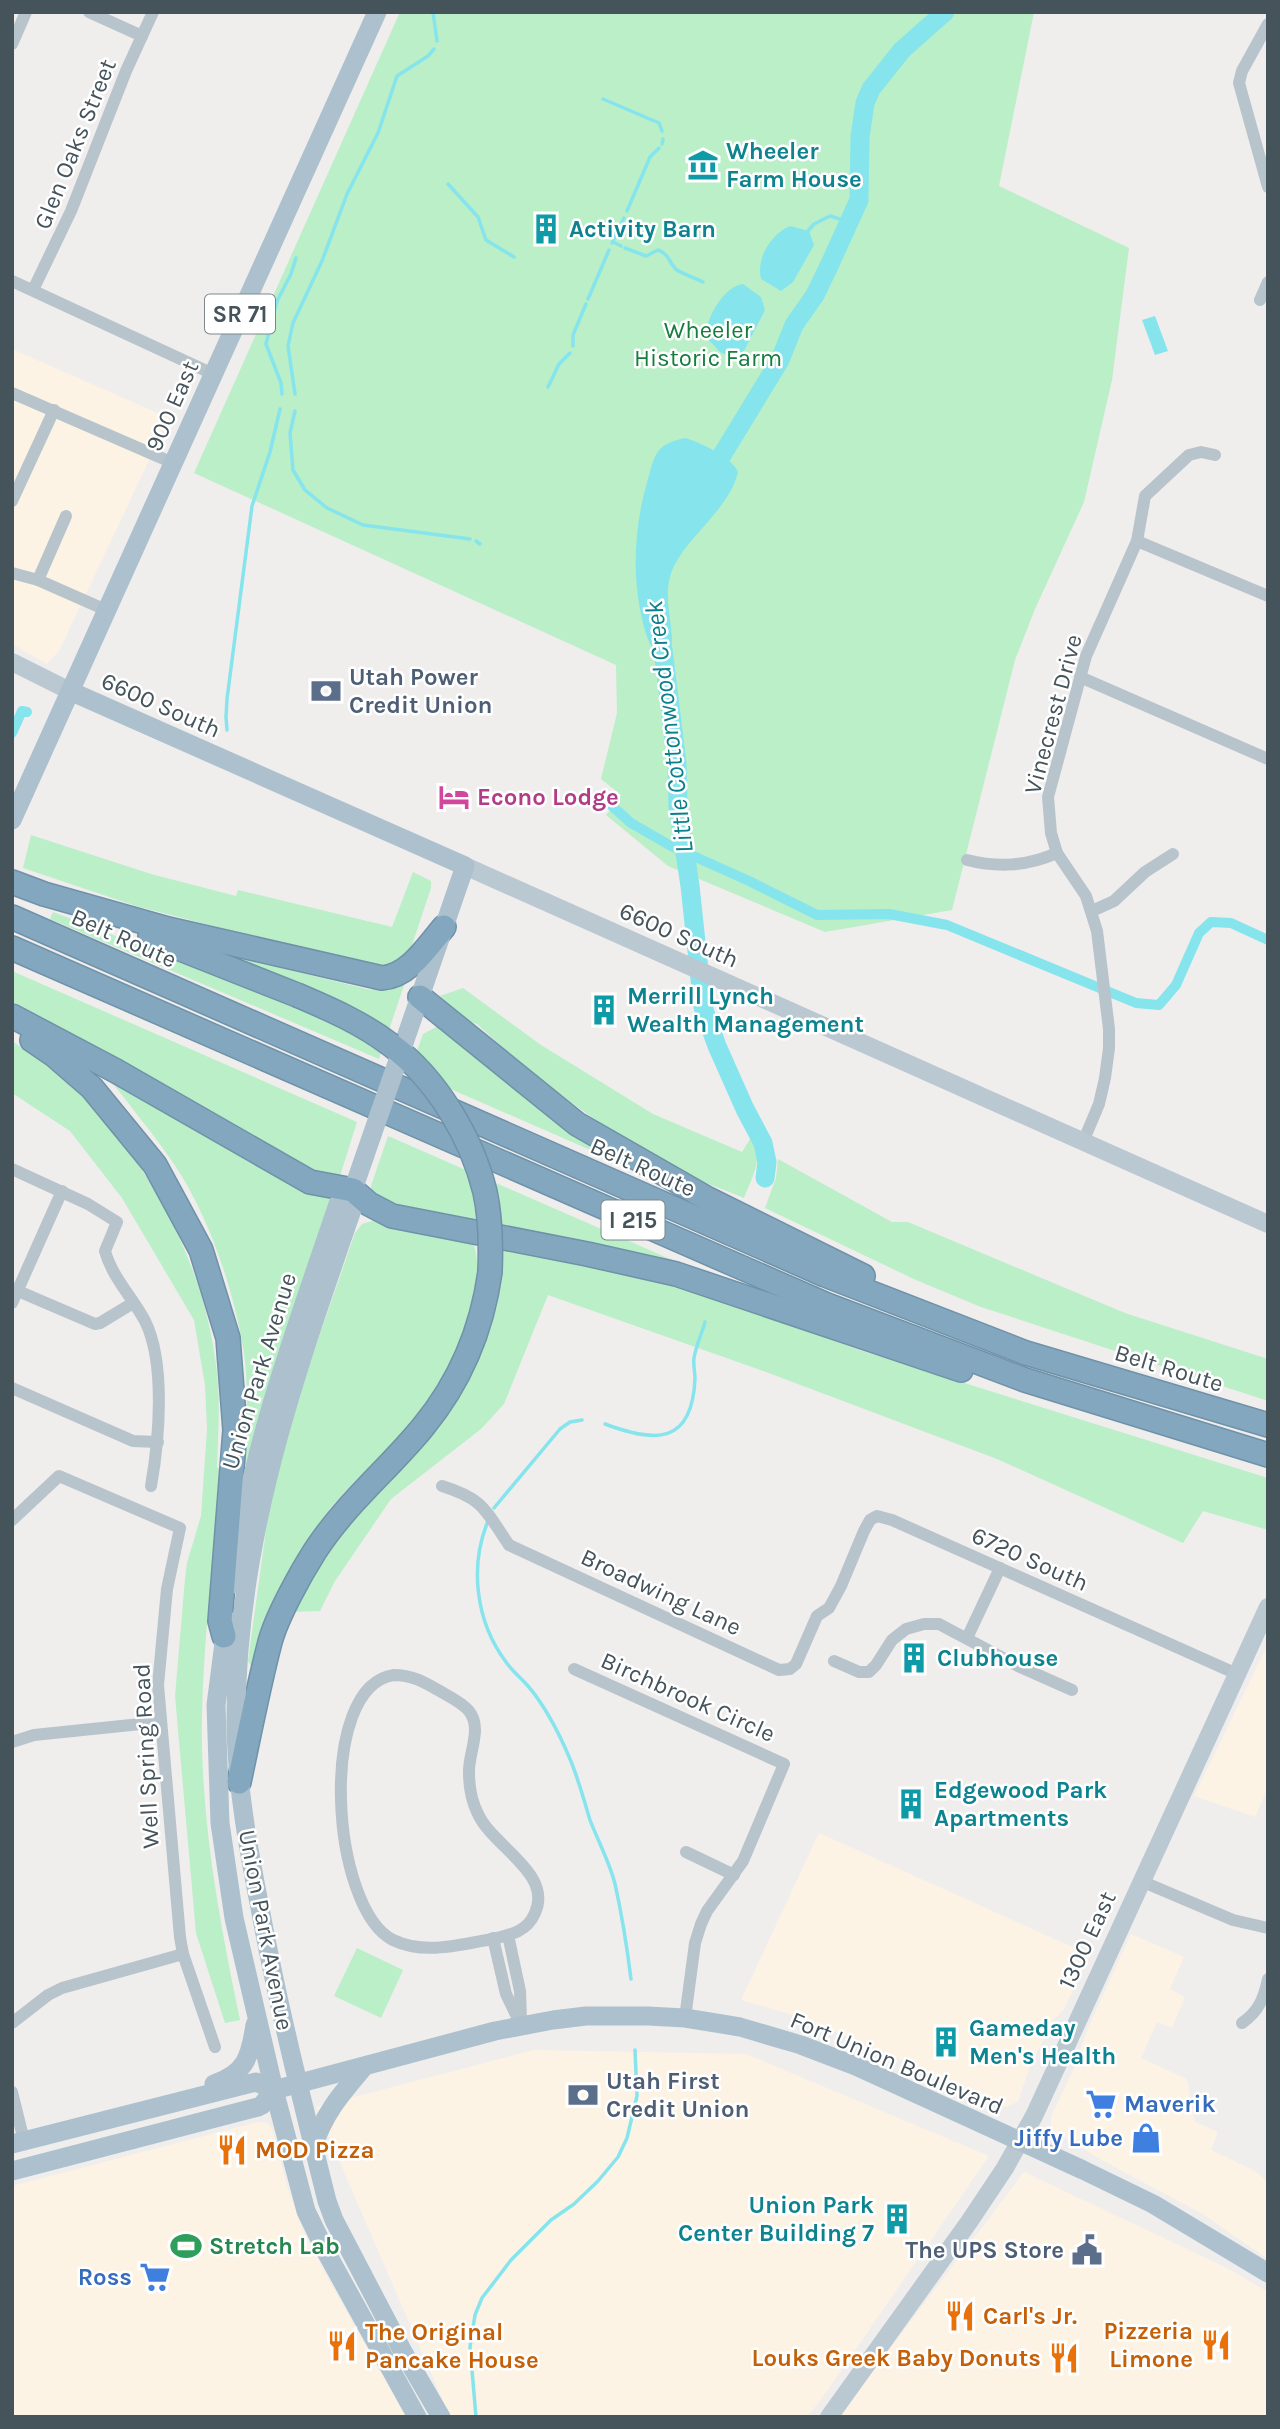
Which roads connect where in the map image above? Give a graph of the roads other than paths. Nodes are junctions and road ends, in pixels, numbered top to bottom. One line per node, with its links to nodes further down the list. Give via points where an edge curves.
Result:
1 (26, 12): 7 (street)
2 (89, 12): 6 (street)
3 (153, 12): 6 (street, Glen Oaks Street)
4 (377, 12): 13 (main road, 900 East / SR 71)
5 (1268, 24): 8 (street, via 1239,79)
6 (142, 36): 11 (street, Glen Oaks Street, via 71,211)
7 (12, 44)
8 (1268, 187)
9 (12, 281): 11 (street)
10 (1268, 282): 12 (street)
11 (33, 290): 13 (street)
12 (1259, 300)
13 (213, 374): 17 (main road, 900 East / SR 71)
14 (12, 393): 15 (street)
15 (54, 410): 17 (street); 18 (street)
16 (1215, 455): 20 (street, Vinecrest Drive, via 1189,455 1148,491)
17 (173, 463): 24 (main road, 900 East / SR 71)
18 (12, 500)
19 (66, 516): 22 (street)
20 (1137, 541): 23 (street); 26 (street, Vinecrest Drive)
21 (12, 573): 22 (street)
22 (38, 580): 24 (street)
23 (1268, 596)
24 (106, 610): 27 (main road, 900 East / SR 71)
25 (12, 662): 27 (main road)
26 (1080, 677): 28 (street); 30 (street, Vinecrest Drive, via 1048,797)
27 (70, 691): 29 (main road, 900 East / SR 71); 33 (main road, 6600 South)
28 (1268, 759)
29 (12, 820)
30 (1057, 853): 32 (street, via 1023,865); 36 (street, Vinecrest Drive)
31 (1173, 854): 36 (street, via 1114,901)
32 (967, 860)
33 (465, 866): 38 (main road, Union Park Avenue); 43 (main road, 6600 South)
34 (12, 882): 35 (highway)
35 (44, 894): 38 (highway, via 168,929 382,978 392,977 415,961); 69 (highway, bridge, via 297,995 356,1022 394,1047 438,1095 464,1138 485,1193 491,1242 489,1272 483,1311 468,1355 423,1427 349,1504 314,1552 271,1639)
36 (1092, 911): 43 (street, Vinecrest Drive, via 1109,1048 1099,1104)
37 (12, 917): 50 (highway, Belt Route / I 215, via 813,1270)
38 (444, 927): 40 (main road, Union Park Avenue)
39 (12, 948): 54 (highway, I 215, via 827,1305 1025,1380)
40 (419, 997): 45 (main road, Union Park Avenue, bridge); 50 (highway, via 578,1124 708,1199)
41 (12, 1016): 45 (highway, via 310,1182)
42 (12, 1027): 61 (highway, via 92,1088 155,1165 201,1250 228,1338 235,1430 220,1621)
43 (1083, 1142): 47 (main road, 6600 South)
44 (12, 1169): 46 (street)
45 (353, 1190): 54 (highway, via 392,1216 676,1274 936,1364); 61 (main road, Union Park Avenue, via 338,1204 268,1412 246,1501); 69 (main road, Union Park Avenue, via 353,1208 276,1440 254,1534 240,1641)
46 (62, 1191): 48 (street); 49 (street, via 117,1222 105,1251)
47 (1268, 1224)
48 (15, 1297): 49 (street, via 94,1324)
49 (133, 1303): 53 (street, via 147,1325 153,1348)
50 (989, 1338): 52 (highway, Belt Route / I 215)
51 (12, 1388): 53 (street, via 133,1441)
52 (1268, 1425)
53 (158, 1442): 55 (street)
54 (1268, 1455)
55 (151, 1486)
56 (442, 1486): 59 (street, Broadwing Lane, via 467,1493 482,1504 509,1545 779,1670 796,1664 817,1616 829,1608)
57 (12, 1520): 67 (street, Well Spring Road, via 59,1475 180,1528 170,1567 158,1674)
58 (1000, 1568): 59 (street, 6720 South, via 877,1516 864,1531); 62 (street); 65 (street, 6720 South)
59 (841, 1586)
60 (1268, 1607): 65 (main road, 1300 East)
61 (224, 1636): 78 (main road, Union Park Avenue, via 216,1705 220,1823 233,1918)
62 (967, 1638): 63 (street, via 939,1625 924,1624 906,1629 892,1640 869,1672); 66 (street)
63 (834, 1661)
64 (574, 1669): 71 (street, Birchbrook Circle, via 784,1764)
65 (1237, 1674): 72 (main road, 1300 East)
66 (1072, 1690)
67 (160, 1722): 68 (street, via 34,1735); 76 (street, Well Spring Road)
68 (12, 1742)
69 (239, 1782): 85 (main road, Union Park Avenue, via 270,1960)
70 (686, 1852): 71 (street)
71 (734, 1875): 79 (street, via 701,1924)
72 (1141, 1881): 73 (street, via 1233,1920); 89 (main road, 1300 East)
73 (1268, 1928)
74 (508, 1935): 75 (street); 75 (street, via 529,1924 539,1896 532,1875 477,1813 468,1772 475,1736 472,1717 460,1703 419,1679 386,1676 359,1701 344,1754 341,1815 358,1892 382,1932 403,1944 433,1949); 82 (street, via 520,1992)
75 (493, 1938): 82 (street, via 506,1994)
76 (183, 1954): 80 (street, via 62,1988); 83 (street, Well Spring Road)
77 (1268, 1979): 81 (street, via 1261,2004)
78 (257, 2013): 86 (main road, Union Park Avenue); 88 (main road, via 246,2063)
79 (685, 2018): 82 (main road, Fort Union Boulevard, via 586,2016); 89 (main road, Fort Union Boulevard, via 740,2027 801,2045)
80 (12, 2023)
81 (1242, 2024)
82 (521, 2025): 84 (main road, Fort Union Boulevard)
83 (215, 2046)
84 (364, 2067): 85 (main road, Fort Union Boulevard); 91 (main road, via 331,2105)
85 (299, 2084): 86 (main road, Fort Union Boulevard); 91 (main road, Union Park Avenue)
86 (274, 2090): 88 (main road, Fort Union Boulevard, via 256,2082); 92 (main road, Fort Union Boulevard, via 258,2107); 94 (main road, Union Park Avenue, via 306,2211)
87 (12, 2092): 90 (street)
88 (186, 2100): 90 (main road, Fort Union Boulevard)
89 (1020, 2142): 93 (main road, Fort Union Boulevard, via 1127,2191); 96 (main road, 1300 East, via 969,2222)
90 (18, 2143)
91 (313, 2146): 95 (main road, Union Park Avenue, via 334,2220)
92 (12, 2171)
93 (1268, 2273)
94 (417, 2417)
95 (441, 2417)
96 (829, 2417)

